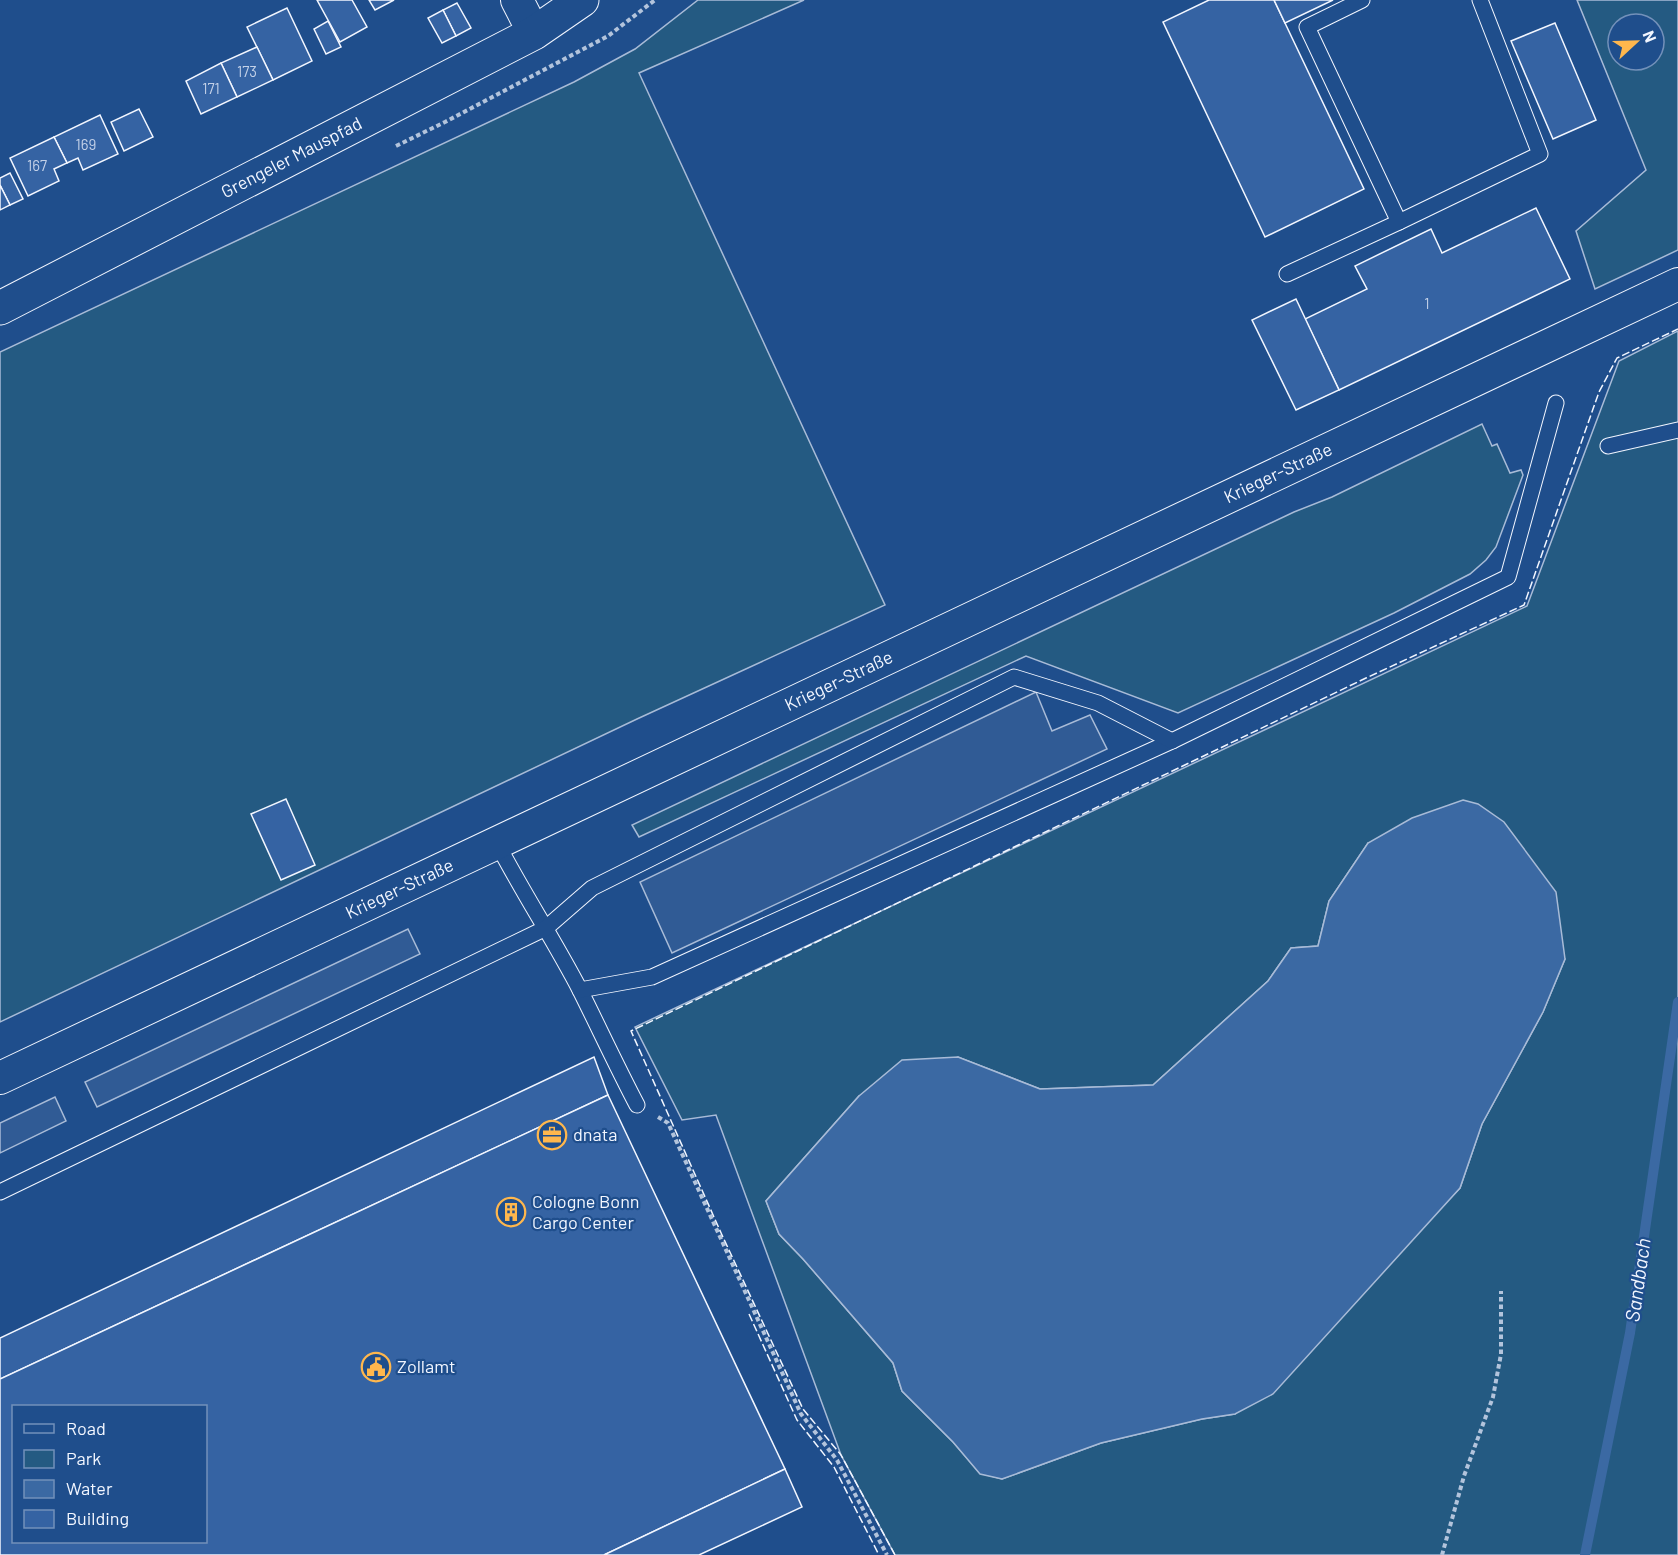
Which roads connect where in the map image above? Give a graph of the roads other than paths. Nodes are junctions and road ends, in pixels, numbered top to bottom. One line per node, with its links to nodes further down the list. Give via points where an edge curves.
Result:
1 (517, 0): 5 (street)
2 (582, 0): 5 (main road, Grengeler Mauspfad)
3 (1362, 0): 6 (lane, via 1307,27)
4 (1480, 0): 6 (lane, via 1540,154)
5 (534, 33): 9 (main road, Grengeler Mauspfad)
6 (1399, 222): 7 (lane)
7 (1287, 274)
8 (1678, 284): 14 (street, Krieger-Straße)
9 (0, 309)
10 (1556, 403): 13 (lane, via 1508,577)
11 (1678, 430): 12 (lane)
12 (1608, 446)
13 (1172, 741): 15 (lane, via 1098,703 1014,677 592,888); 16 (lane, via 652,977)
14 (497, 843): 15 (lane); 17 (street, Krieger-Straße)
15 (546, 928): 16 (lane); 19 (lane)
16 (580, 990): 18 (lane)
17 (0, 1077)
18 (637, 1105)
19 (0, 1192)

